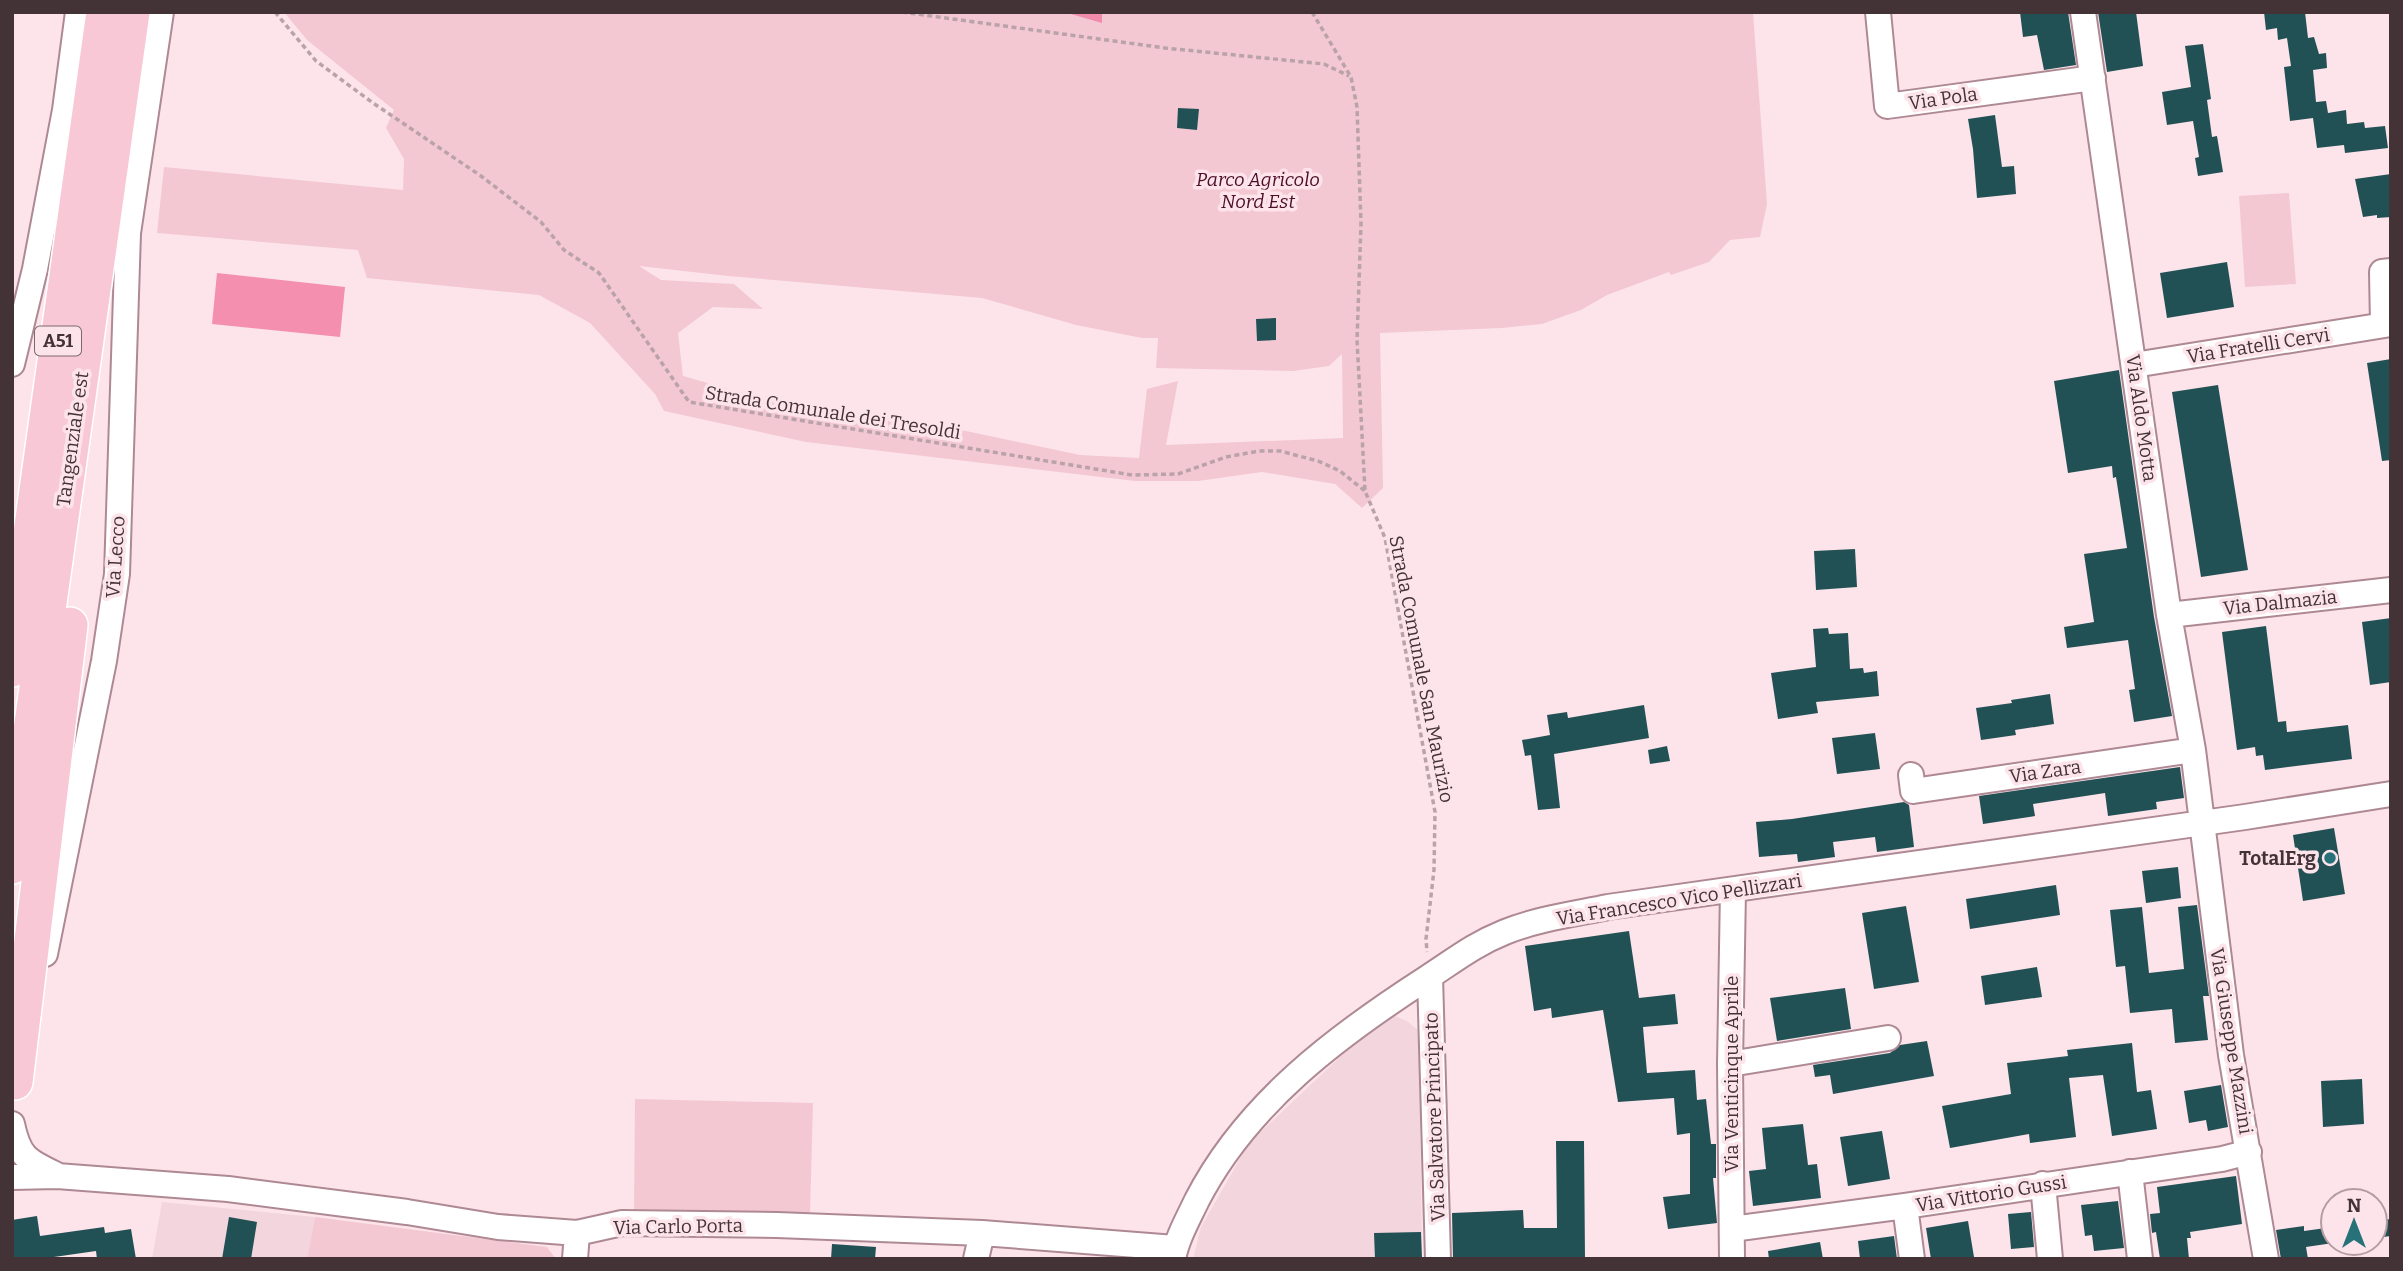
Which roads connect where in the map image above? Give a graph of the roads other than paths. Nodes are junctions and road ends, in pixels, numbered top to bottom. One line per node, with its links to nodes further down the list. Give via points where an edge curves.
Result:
1 (78, 12): 10 (street, via 65,110)
2 (104, 12): 12 (highway, Tangenziale est / A51)
3 (132, 12): 12 (highway, Tangenziale est / A51)
4 (161, 12): 26 (street, Via Lecco, via 128,233 117,573 47,945)
5 (1878, 12): 7 (street, Via Pola, via 1887,106)
6 (2083, 12): 7 (street, Via Aldo Motta)
7 (2093, 78): 11 (street, Via Aldo Motta)
8 (2391, 271): 9 (street, Via Fratelli Cervi, via 2382,272)
9 (2387, 324): 11 (street, Via Fratelli Cervi)
10 (12, 364)
11 (2134, 365): 15 (street, Via Aldo Motta)
12 (68, 370): 13 (highway); 16 (highway, Tangenziale est / A51); 21 (highway, Tangenziale est / A51); 26 (highway, via 82,522)
13 (12, 525)
14 (2391, 590): 15 (street, Via Dalmazia)
15 (2169, 615): 17 (street, Via Aldo Motta)
16 (12, 669)
17 (2193, 750): 18 (street, Via Zara, via 1913,791); 20 (street, Via Aldo Motta)
18 (1911, 775)
19 (2391, 794): 20 (street, Via Francesco Vico Pellizzari)
20 (2202, 823): 22 (street, Via Francesco Vico Pellizzari); 28 (street, Via Giuseppe Mazzini, via 2231,1055)
21 (12, 866)
22 (1733, 890): 23 (street, Via Francesco Vico Pellizzari, via 1608,907 1508,930 1462,953); 25 (street, Via Venticinque Aprile)
23 (1430, 976): 38 (street, Via Francesco Vico Pellizzari, via 1360,1022 1252,1117 1216,1165); 41 (street, Via Salvatore Principato)
24 (1888, 1038): 25 (street)
25 (1730, 1064): 35 (street, Via Venticinque Aprile)
26 (13, 1088)
27 (12, 1124): 30 (street, Via Carlo Porta, via 22,1155)
28 (2249, 1152): 29 (street, Via Vittorio Gussi); 46 (street, Via Giuseppe Mazzini)
29 (2130, 1172): 32 (street, Via Vittorio Gussi); 45 (street)
30 (57, 1176): 31 (street, Via Carlo Porta); 33 (street, Via Carlo Porta); 36 (street, Via Carlo Porta, via 278,1194 498,1227)
31 (12, 1177)
32 (2043, 1184): 34 (street, Via Vittorio Gussi); 44 (street)
33 (12, 1189)
34 (1905, 1206): 35 (street, Via Vittorio Gussi); 43 (street)
35 (1732, 1229): 42 (street, Via Venticinque Aprile)
36 (578, 1233): 37 (street, Via Carlo Porta, via 622,1223); 39 (street)
37 (982, 1233): 38 (street, Via Carlo Porta); 40 (street)
38 (1174, 1254)
39 (575, 1259)
40 (976, 1259)
41 (1438, 1259)
42 (1732, 1259)
43 (1912, 1259)
44 (2050, 1259)
45 (2140, 1259)
46 (2266, 1259)

